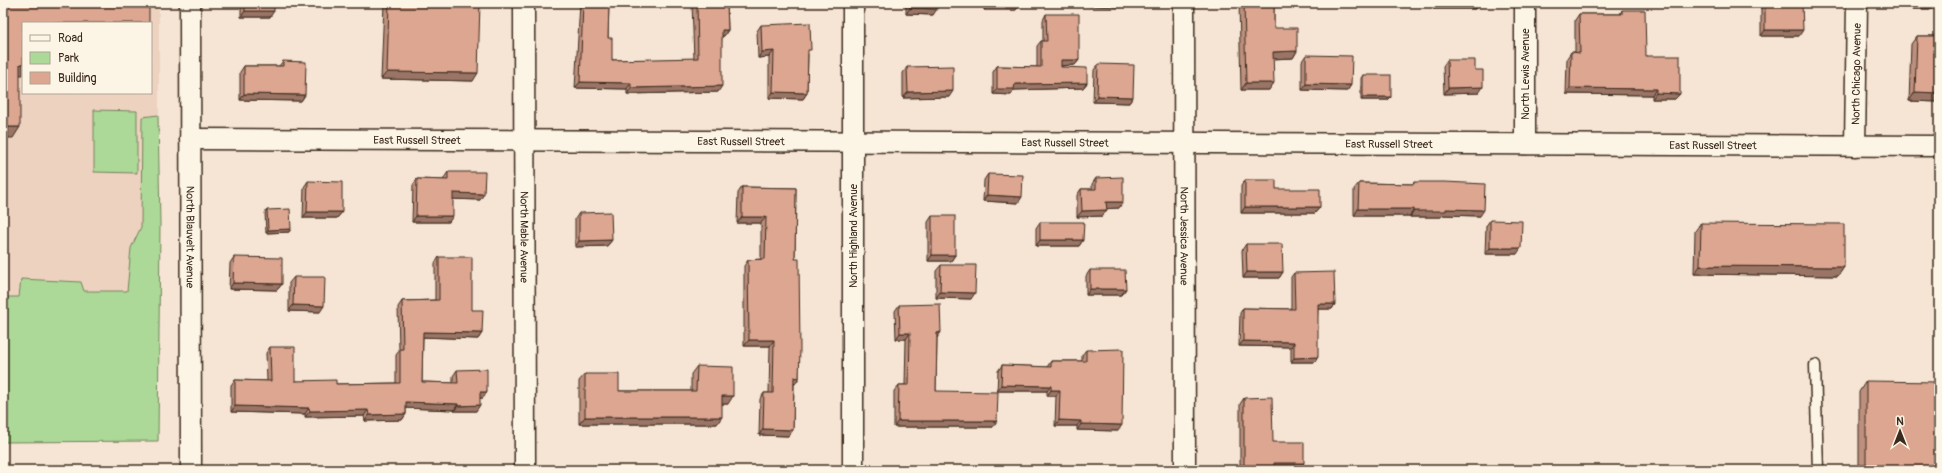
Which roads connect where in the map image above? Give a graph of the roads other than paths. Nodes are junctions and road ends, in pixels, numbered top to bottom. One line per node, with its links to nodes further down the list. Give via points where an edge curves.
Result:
1 (190, 3): 7 (street, North Blauvelt Avenue)
2 (524, 3): 8 (street, North Mable Avenue)
3 (853, 3): 9 (street, North Highland Avenue)
4 (1184, 3): 10 (street, North Jessica Avenue)
5 (1525, 3): 11 (street, North Lewis Avenue)
6 (1857, 3): 12 (street, North Chicago Avenue)
7 (190, 139): 8 (street, East Russell Street); 15 (street, North Blauvelt Avenue)
8 (524, 140): 9 (street, East Russell Street); 16 (street, North Mable Avenue)
9 (853, 140): 10 (street, East Russell Street); 17 (street, North Highland Avenue)
10 (1183, 143): 11 (street, East Russell Street); 18 (street, North Jessica Avenue)
11 (1525, 144): 12 (street, East Russell Street)
12 (1856, 146): 13 (street, East Russell Street)
13 (1939, 146)
14 (1815, 365): 19 (lane)
15 (191, 470)
16 (525, 470)
17 (853, 470)
18 (1185, 470)
19 (1818, 470)

